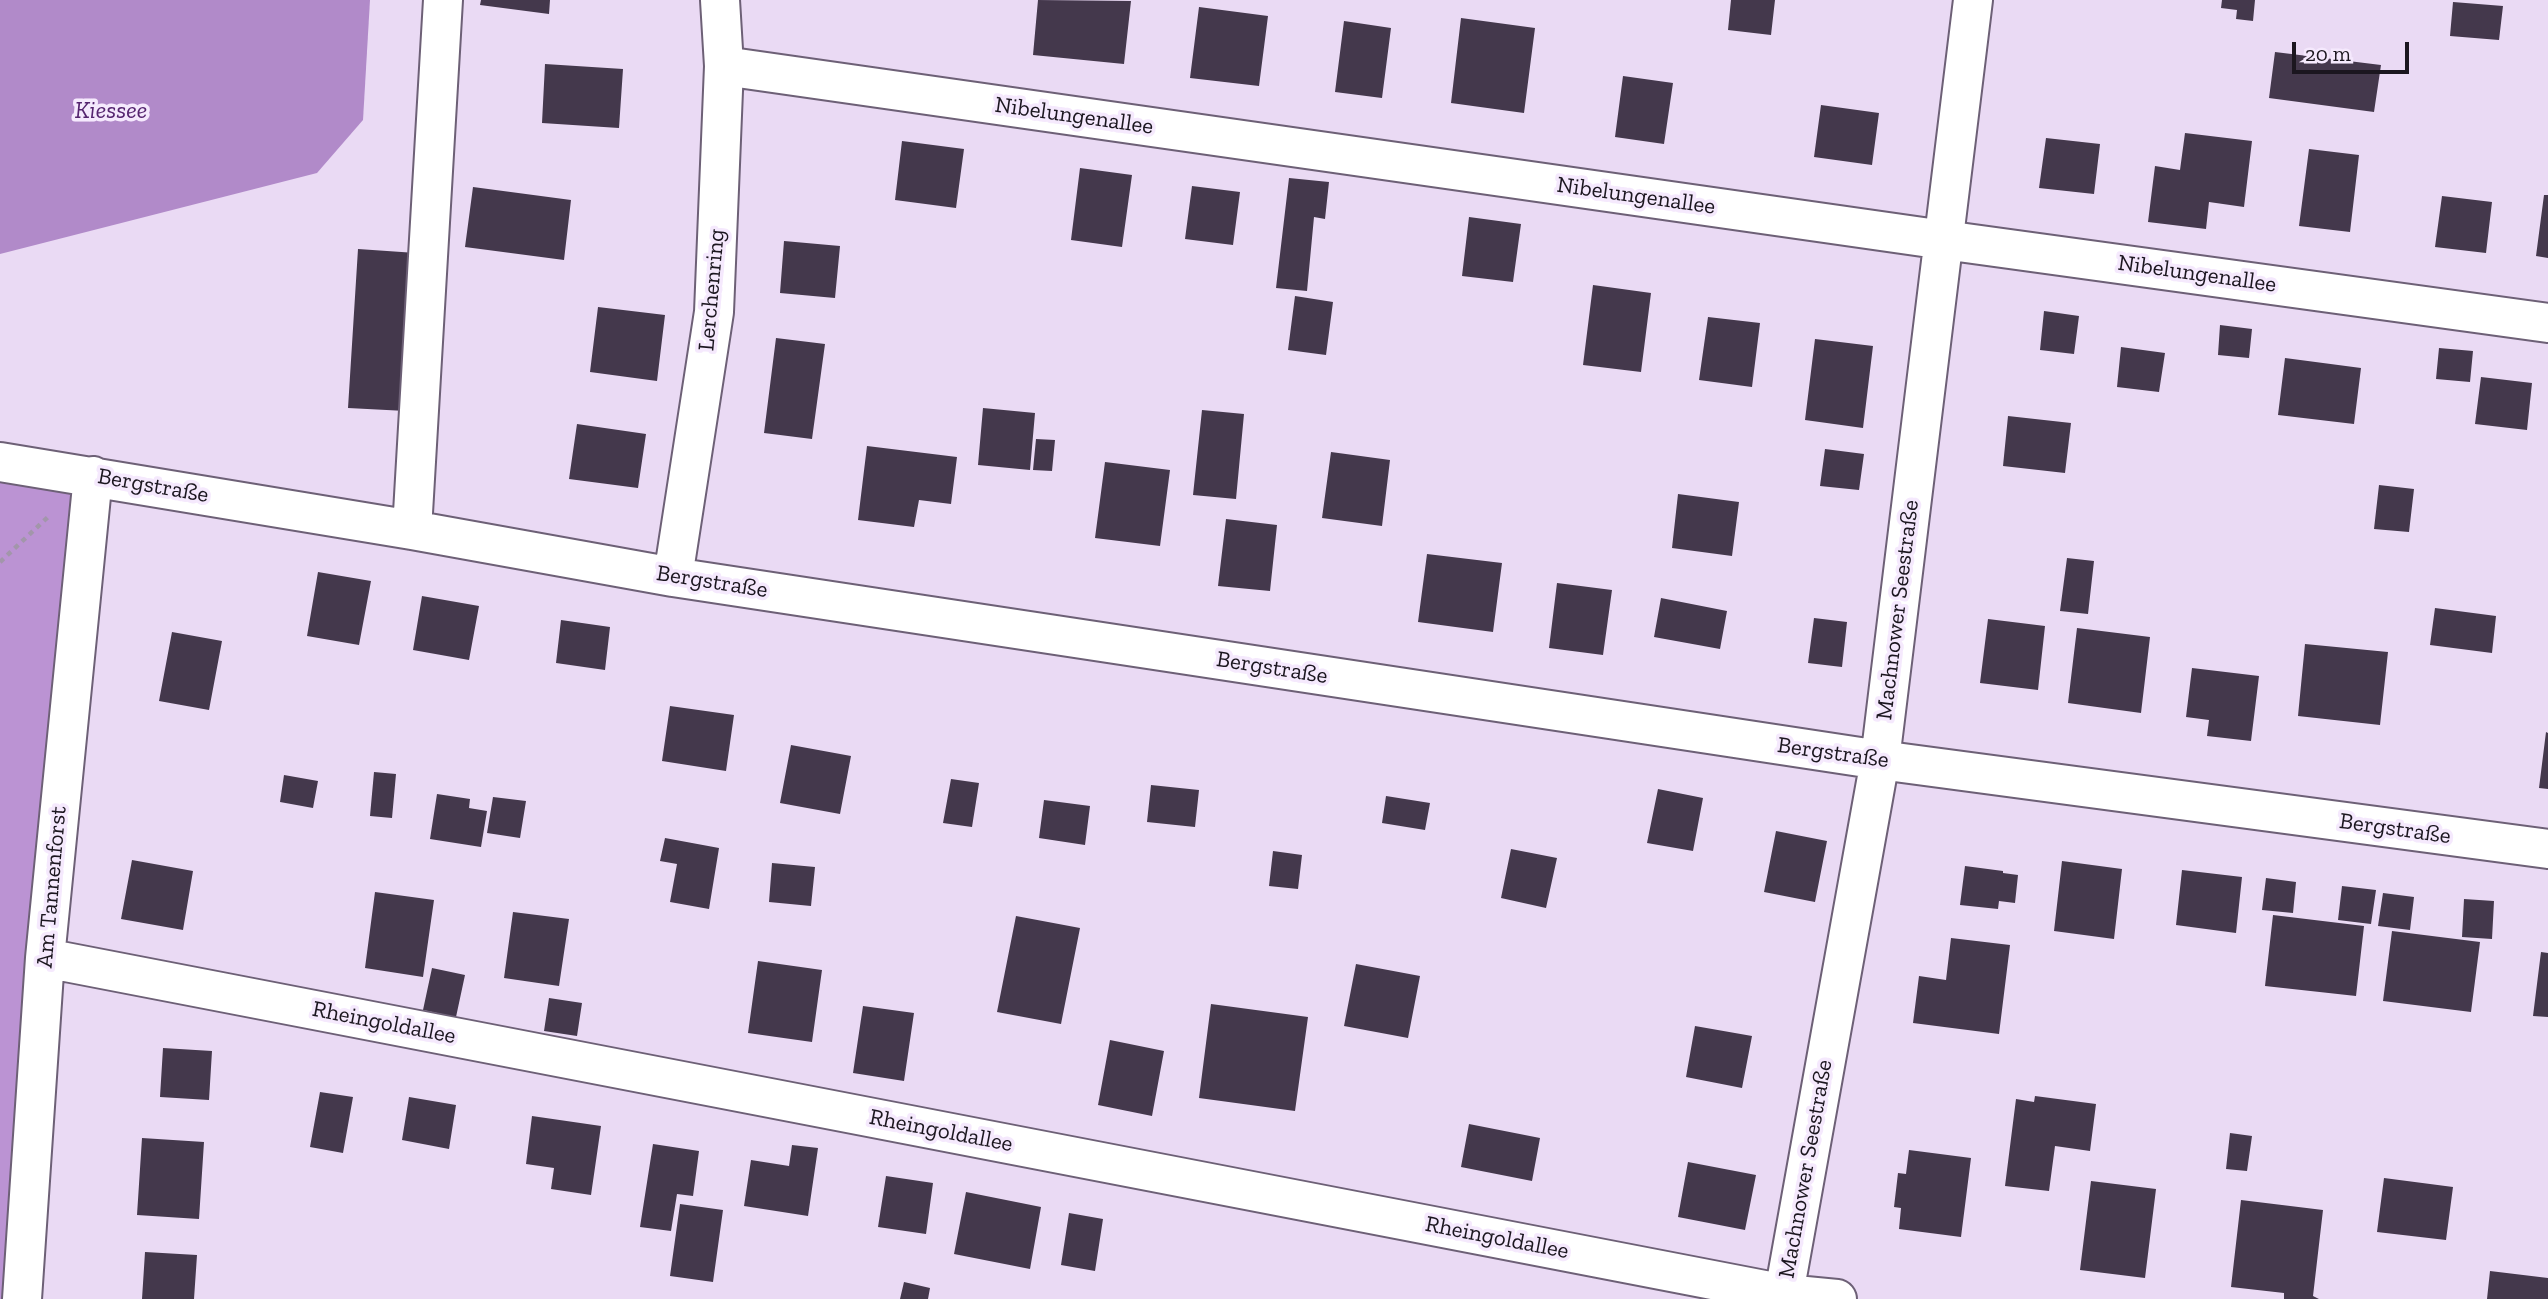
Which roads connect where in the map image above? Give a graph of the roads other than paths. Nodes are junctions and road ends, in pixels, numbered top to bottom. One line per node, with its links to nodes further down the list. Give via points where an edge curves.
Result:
1 (443, 0): 9 (street)
2 (720, 0): 4 (street, Lerchenring)
3 (1973, 0): 5 (street, Machnower Seestraße)
4 (724, 66): 5 (street, Nibelungenallee); 10 (street, Lerchenring, via 714,312)
5 (1944, 240): 6 (street, Nibelungenallee); 11 (street, Machnower Seestraße)
6 (2548, 323)
7 (0, 462): 8 (street, Bergstraße)
8 (93, 476): 9 (street, Bergstraße); 13 (street, Am Tannenforst)
9 (412, 530): 10 (street, Bergstraße)
10 (673, 577): 11 (street, Bergstraße)
11 (1880, 760): 12 (street, Bergstraße); 14 (street, Machnower Seestraße)
12 (2548, 849)
13 (44, 958): 14 (street, Rheingoldallee); 15 (street, Am Tannenforst)
14 (1784, 1296): 16 (street, Rheingoldallee)
15 (22, 1299)
16 (1837, 1299)

